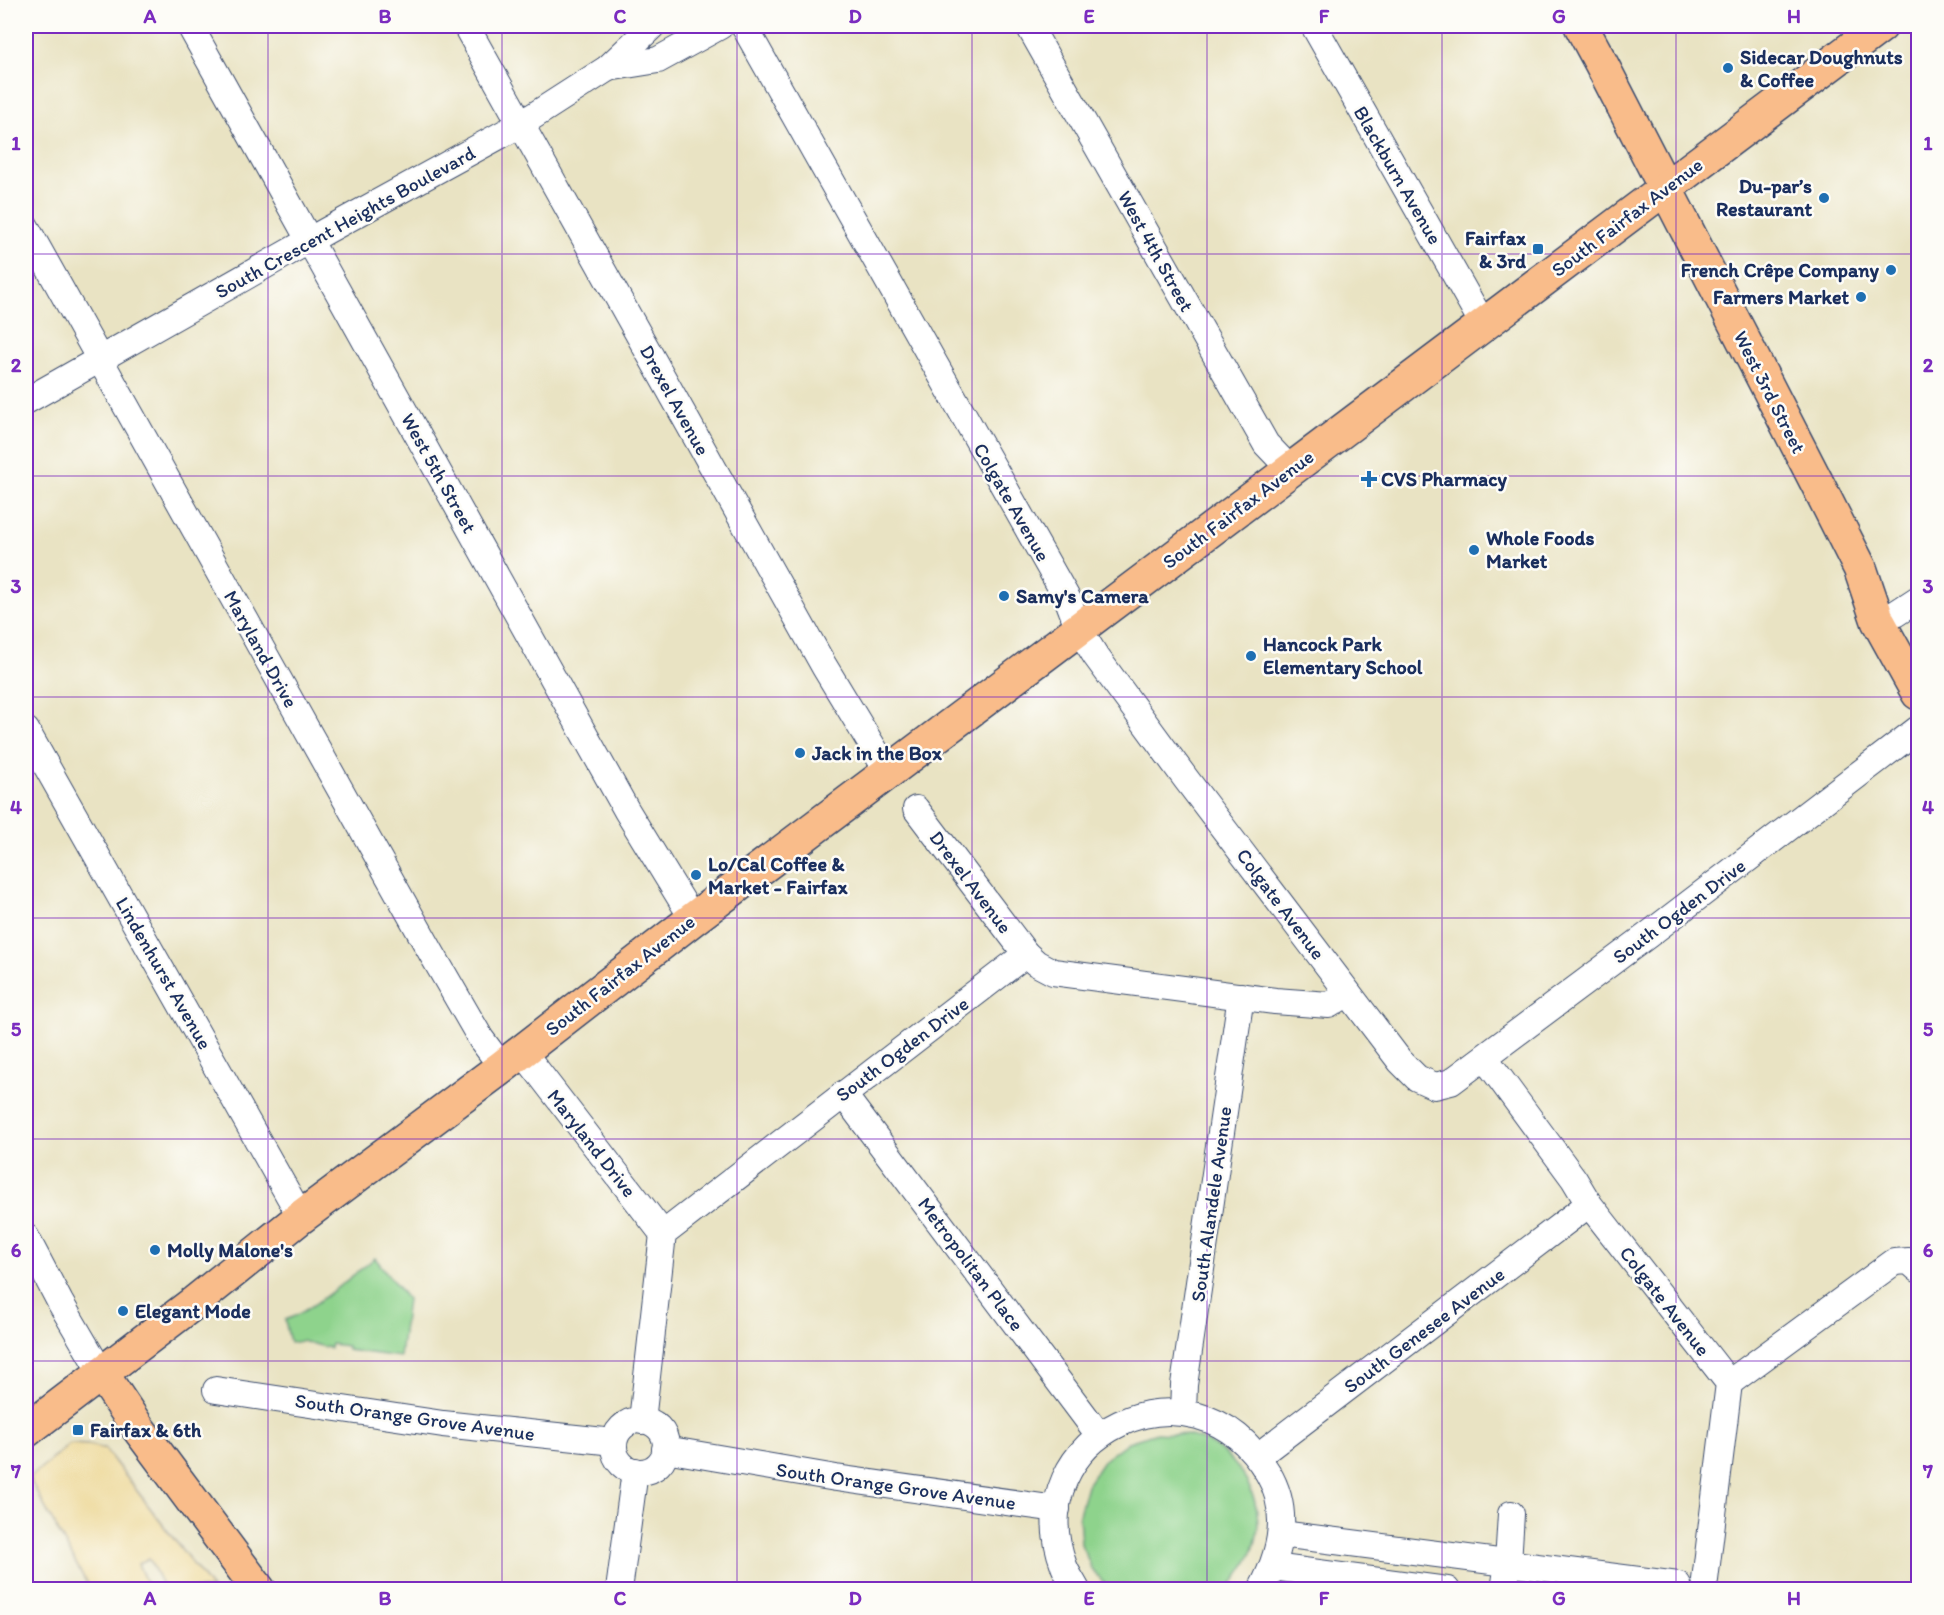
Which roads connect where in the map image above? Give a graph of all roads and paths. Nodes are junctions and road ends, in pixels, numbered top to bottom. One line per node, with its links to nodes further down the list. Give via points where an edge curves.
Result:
1 (190, 26): 14 (street, West 5th Street)
2 (466, 26): 11 (street, Drexel Avenue)
3 (652, 26): 10 (street, South Crescent Heights Boulevard)
4 (720, 26): 10 (street, via 658,60)
5 (744, 26): 21 (street, Colgate Avenue, via 1068,600)
6 (1029, 26): 18 (street, West 4th Street, via 1266,444)
7 (1314, 26): 15 (street, Blackburn Avenue)
8 (1581, 26): 12 (main road, West 3rd Street)
9 (1881, 26): 12 (main road, South Fairfax Avenue)
10 (608, 68): 11 (street, South Crescent Heights Boulevard)
11 (521, 124): 14 (street, South Crescent Heights Boulevard); 26 (street, Drexel Avenue, via 824,666)
12 (1665, 188): 15 (main road, South Fairfax Avenue); 19 (main road, West 3rd Street)
13 (26, 227): 16 (street, Maryland Drive)
14 (309, 240): 16 (street, South Crescent Heights Boulevard); 28 (street, West 5th Street, via 622,801)
15 (1483, 324): 18 (main road, South Fairfax Avenue)
16 (100, 360): 17 (street, South Crescent Heights Boulevard); 33 (street, Maryland Drive, via 481,1039)
17 (26, 401)
18 (1291, 470): 21 (main road, South Fairfax Avenue)
19 (1860, 568): 20 (main road, West 3rd Street); 23 (main road, West 3rd Street, via 1878,621)
20 (1906, 607): 22 (main road, West 3rd Street)
21 (1079, 629): 26 (main road, South Fairfax Avenue); 30 (street, Colgate Avenue, via 1179,770)
22 (1918, 661)
23 (1918, 693)
24 (1918, 729): 32 (street, South Ogden Drive)
25 (26, 730): 37 (street, Lindenhurst Avenue)
26 (888, 772): 28 (main road, South Fairfax Avenue)
27 (916, 809): 29 (street, Drexel Avenue)
28 (693, 919): 33 (main road, South Fairfax Avenue)
29 (1026, 954): 31 (street, via 1053,972); 35 (street, South Ogden Drive)
30 (1348, 993): 31 (street, via 1329,1005); 34 (street, Colgate Avenue, via 1400,1061 1417,1078)
31 (1241, 996): 44 (street, South Alandele Avenue)
32 (1485, 1058): 34 (street, South Ogden Drive, via 1451,1082); 36 (street, Colgate Avenue)
33 (512, 1059): 37 (main road, South Fairfax Avenue); 38 (street, Maryland Drive)
34 (1435, 1086)
35 (843, 1094): 38 (street, South Ogden Drive); 47 (street, Metropolitan Place)
36 (1589, 1204): 42 (street, Colgate Avenue); 50 (street, South Genesee Avenue)
37 (301, 1217): 41 (main road, South Fairfax Avenue)
38 (663, 1234): 45 (street)
39 (26, 1237): 41 (street)
40 (1913, 1265): 42 (street, via 1894,1262)
41 (102, 1374): 46 (main road, South Fairfax Avenue); 59 (main road)
42 (1729, 1383): 57 (street)
43 (216, 1390): 48 (street, South Orange Grove Avenue, via 443,1424)
44 (1183, 1412): 47 (street, via 1153,1412 1125,1420); 50 (street, via 1211,1420 1237,1435)
45 (642, 1421): 48 (street, via 622,1427); 49 (street, via 658,1428)
46 (26, 1431)
47 (1099, 1435): 52 (street, via 1079,1456 1064,1481)
48 (614, 1442): 51 (street, via 622,1466)
49 (665, 1449): 51 (street, via 653,1468); 52 (street, South Orange Grove Avenue)
50 (1258, 1456): 54 (street, via 1272,1480 1280,1506)
51 (635, 1471): 60 (street)
52 (1057, 1509): 61 (street, via 1057,1538 1064,1567)
53 (1511, 1514): 55 (street)
54 (1281, 1534): 55 (street); 56 (street)
55 (1508, 1563): 58 (street); 64 (street)
56 (1273, 1568): 62 (street); 63 (street)
57 (1712, 1585): 58 (street, via 1686,1580)
58 (1675, 1587)
59 (259, 1590)
60 (619, 1590)
61 (1077, 1590)
62 (1260, 1590)
63 (1447, 1590)
64 (1504, 1590)

